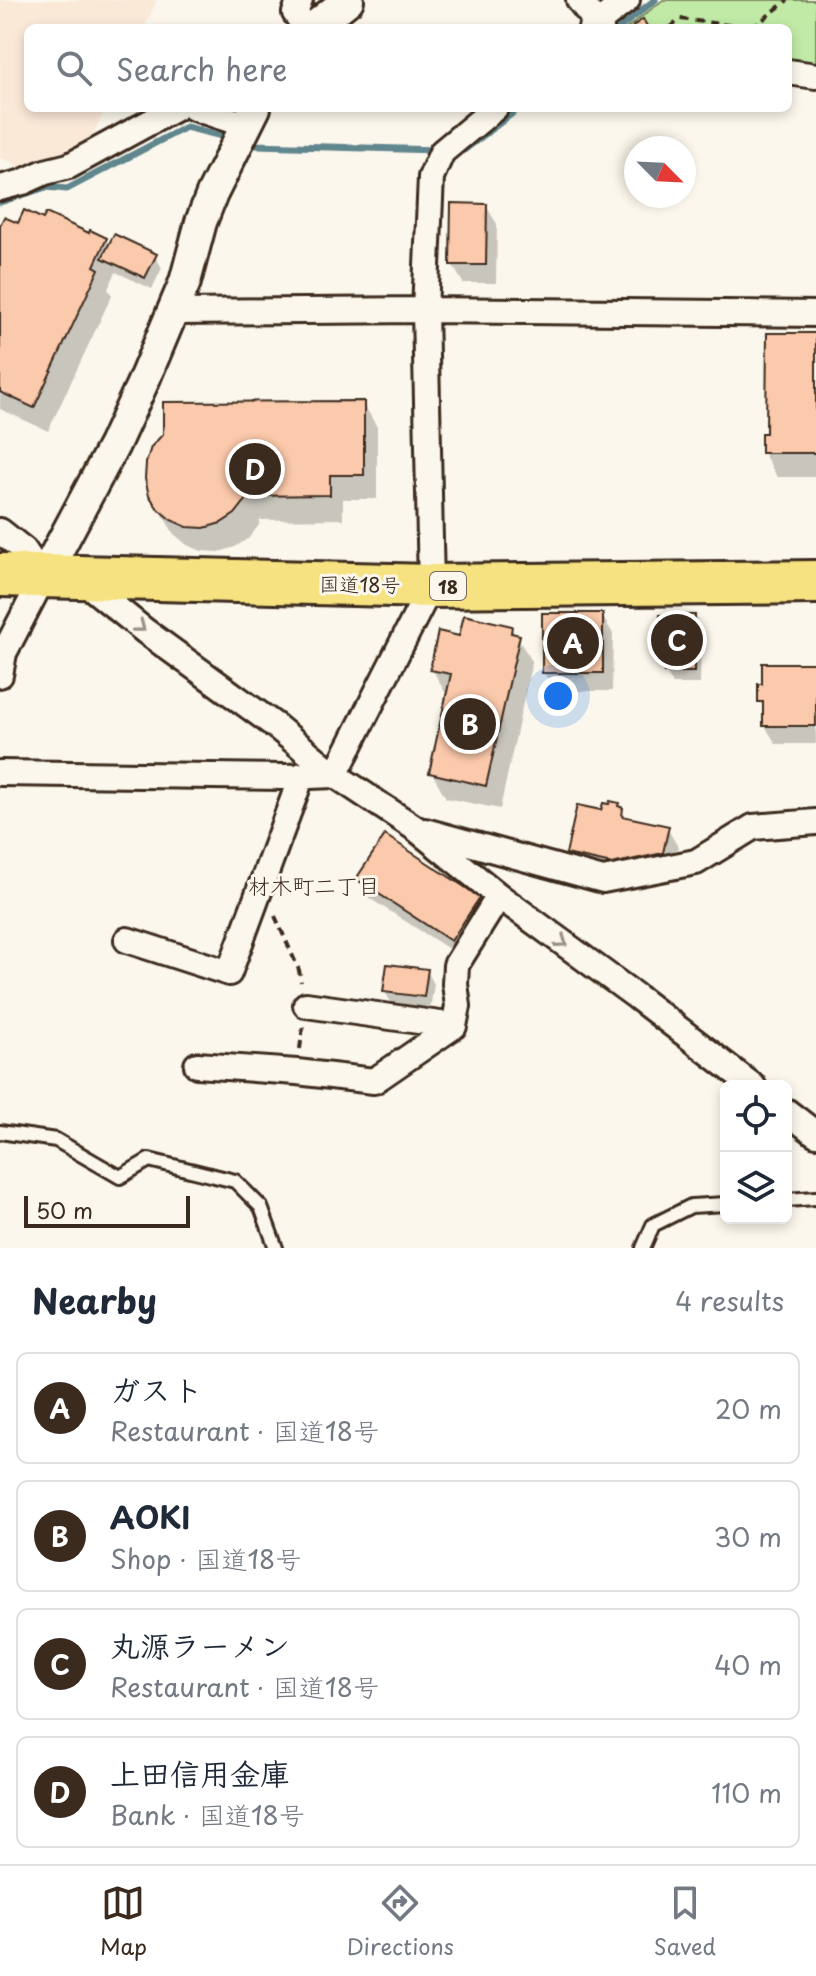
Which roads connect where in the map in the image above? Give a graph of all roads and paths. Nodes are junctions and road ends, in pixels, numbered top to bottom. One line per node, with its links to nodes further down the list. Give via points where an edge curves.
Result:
1 (300, 0): 6 (street, via 295,13)
2 (348, 0): 7 (street)
3 (579, 0): 8 (street)
4 (627, 0): 9 (street)
5 (788, 0): 12 (path)
6 (303, 24)
7 (318, 24)
8 (596, 24)
9 (599, 24)
10 (674, 24): 11 (path, via 680,19)
11 (720, 24)
12 (757, 24)
13 (792, 73): 14 (street)
14 (816, 76)
15 (169, 112): 19 (street, via 69,166)
16 (204, 112): 18 (street)
17 (490, 112): 20 (street, via 442,152 431,177)
18 (245, 128): 21 (street, via 201,222)
19 (0, 188)
20 (425, 310): 21 (street); 22 (street); 27 (street)
21 (173, 312): 25 (street)
22 (816, 314)
23 (0, 531): 25 (street)
24 (0, 575): 25 (highway, 国道18号 / 18)
25 (61, 578): 27 (highway, 国道18号 / 18); 28 (street, via 4,653); 31 (street, one-way to 31, via 145,631)
26 (816, 582): 27 (highway, 国道18号 / 18)
27 (431, 586): 31 (street)
28 (0, 675)
29 (0, 773): 30 (street)
30 (302, 775): 31 (street); 34 (street)
31 (335, 775): 33 (street)
32 (816, 822): 33 (street, via 753,827 696,862 603,880)
33 (415, 828): 35 (street)
34 (261, 885): 36 (street, via 229,973); 37 (path, via 299,970)
35 (499, 896): 38 (street, via 456,965); 41 (street, one-way to 41)
36 (127, 940)
37 (306, 1005): 38 (street); 40 (path)
38 (454, 1026): 40 (street, via 374,1081)
39 (197, 1065): 40 (street)
40 (297, 1072)
41 (745, 1080)
42 (792, 1116): 44 (street)
43 (0, 1132): 48 (lane, via 56,1140 120,1177 149,1160 235,1181 261,1207)
44 (816, 1134)
45 (816, 1198): 46 (lane)
46 (792, 1200)
47 (720, 1204): 49 (lane, via 691,1206 653,1225)
48 (276, 1248)
49 (643, 1248)

